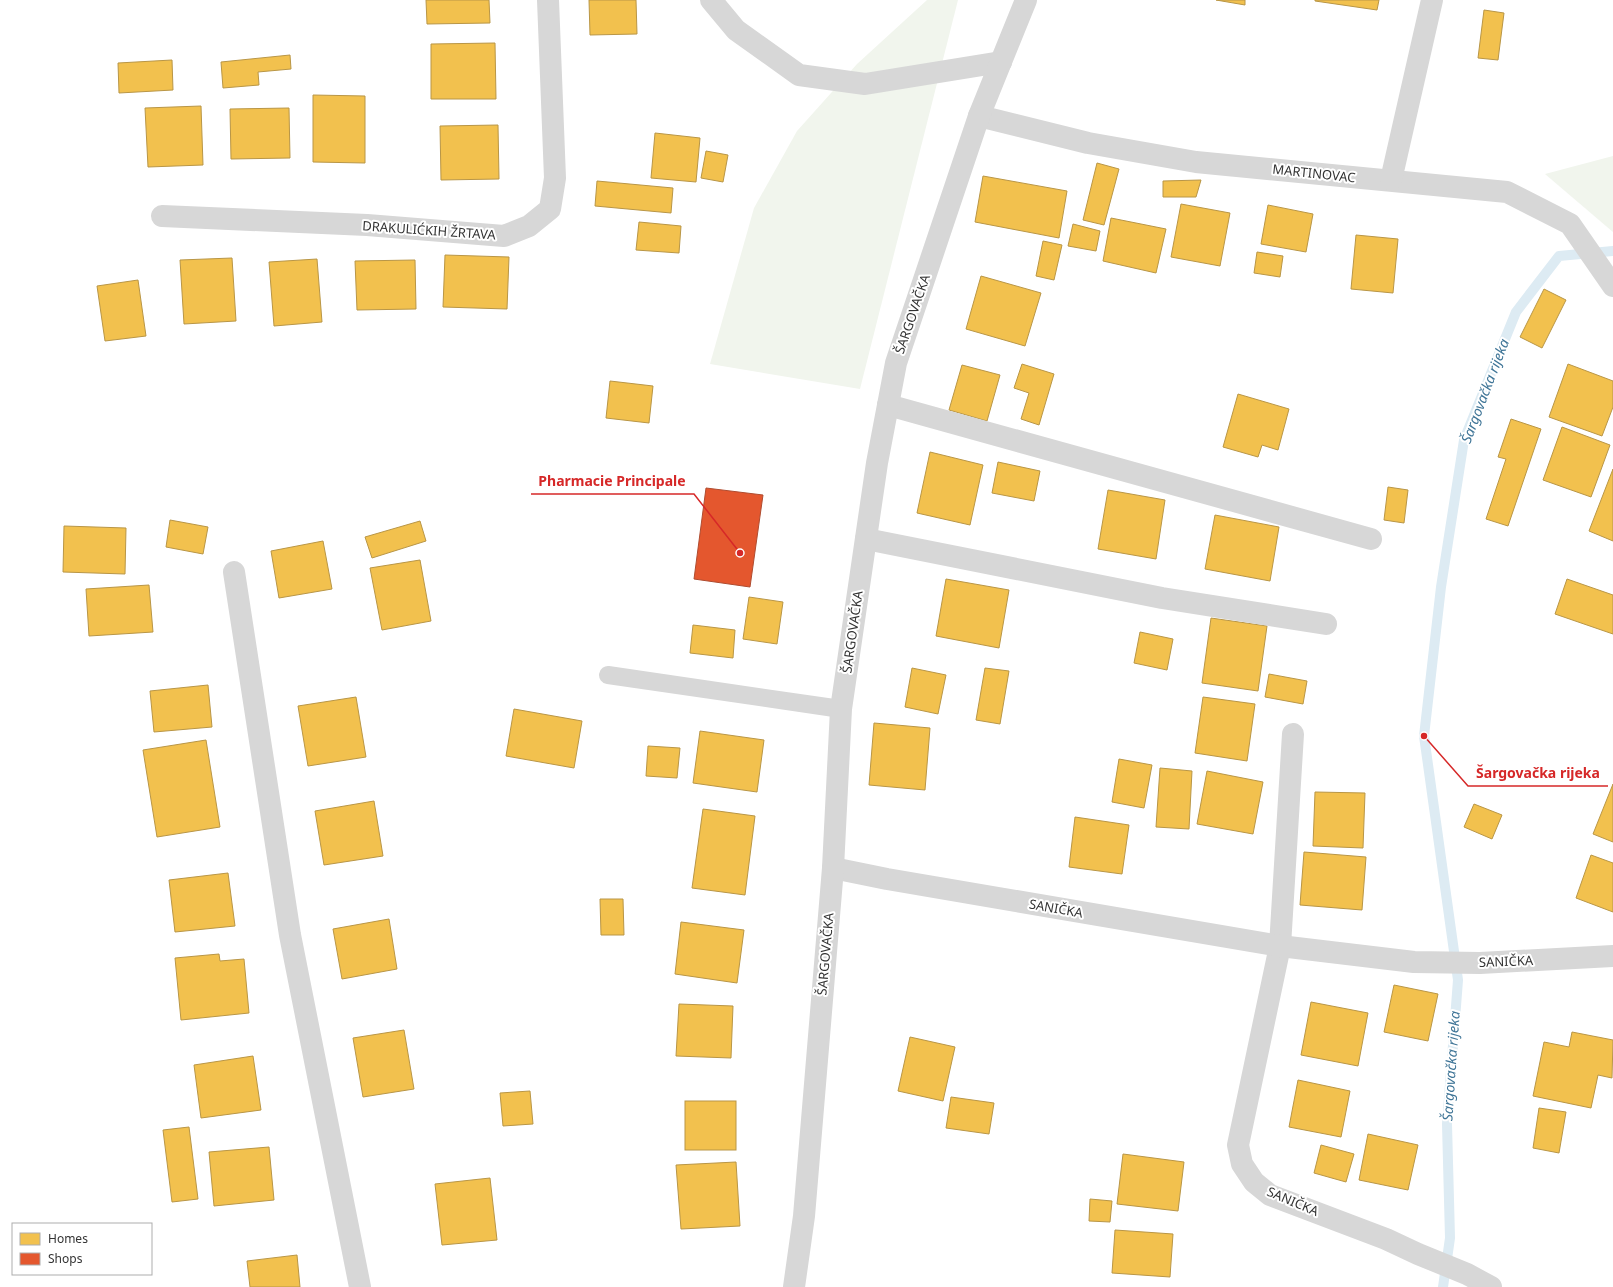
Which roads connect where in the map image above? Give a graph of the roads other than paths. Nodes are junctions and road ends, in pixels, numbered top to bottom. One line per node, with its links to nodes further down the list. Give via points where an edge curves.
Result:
1 (548, 0): 8 (street, DRAKULIĆKIH ŽRTAVA, via 555,178 550,209 529,226 504,236 368,226)
2 (711, 0): 5 (street, via 736,30 799,75 865,84)
3 (1026, 0): 5 (street, ŠARGOVAČKA)
4 (1432, 0): 7 (street)
5 (1001, 62): 6 (street, ŠARGOVAČKA)
6 (979, 116): 7 (street, MARTINOVAC, via 1088,143 1196,162); 10 (street, ŠARGOVAČKA, via 896,363)
7 (1391, 180): 9 (street, MARTINOVAC, via 1507,192 1570,224)
8 (162, 216)
9 (1609, 280)
10 (888, 405): 11 (street, ŠARGOVAČKA); 12 (street)
11 (866, 539): 14 (street, via 1162,598); 16 (street, ŠARGOVAČKA)
12 (1371, 539)
13 (234, 572): 21 (street, via 290,935)
14 (1326, 624)
15 (608, 675): 16 (lane)
16 (841, 709): 18 (street, ŠARGOVAČKA)
17 (1293, 734): 19 (street, SANIČKA)
18 (832, 868): 19 (street, SANIČKA); 22 (street, ŠARGOVAČKA, via 804,1216)
19 (1280, 946): 20 (street, SANIČKA, via 1414,962); 23 (street, SANIČKA, via 1238,1145 1242,1164 1254,1182 1270,1194 1386,1239)
20 (1613, 956)
21 (360, 1287)
22 (794, 1287)
23 (1491, 1287)

